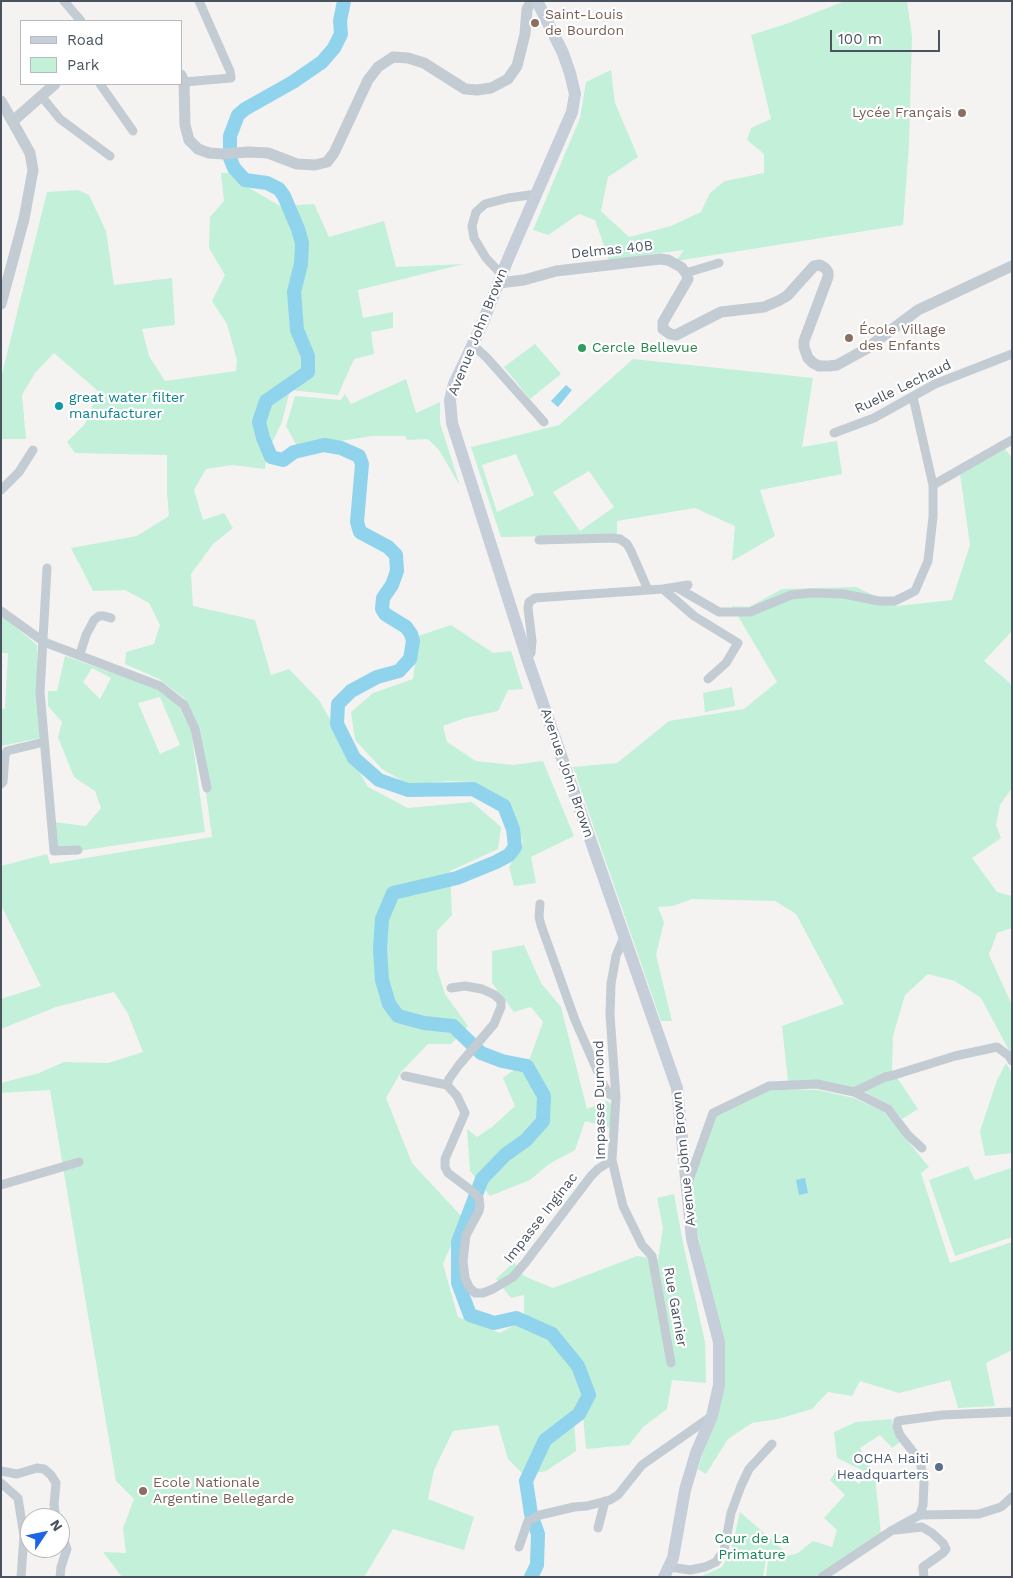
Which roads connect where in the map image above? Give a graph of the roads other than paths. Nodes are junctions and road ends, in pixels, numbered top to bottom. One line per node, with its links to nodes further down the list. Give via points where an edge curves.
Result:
1 (64, 1): 4 (street)
2 (199, 1): 5 (street, via 231,78)
3 (536, 1): 5 (street, via 527,9 517,66 508,78 491,88 465,88 424,62 393,57 378,67 368,80 334,153 327,162 315,165 297,164 268,152 229,154 198,149 188,140); 13 (main road, Avenue John Brown, via 562,53 575,94 572,112)
4 (80, 20)
5 (182, 78)
6 (54, 85): 8 (street)
7 (101, 85): 11 (street)
8 (42, 97): 10 (street); 12 (street, via 60,119)
9 (1, 101): 10 (street)
10 (7, 115): 18 (street, via 30,153 33,170 24,219)
11 (133, 131)
12 (110, 156)
13 (536, 194): 17 (main road, Avenue John Brown); 17 (street, via 484,204 476,212 472,226 474,238)
14 (719, 263): 16 (street)
15 (1012, 266): 16 (street, via 918,310 866,349 830,366 813,363 806,353 804,341 827,284 825,268 814,266 787,296 778,301 721,312 676,336 663,329 663,322 686,285)
16 (686, 273): 17 (street, Delmas 40B, via 677,264 660,259 556,271 524,280)
17 (500, 279): 19 (main road, Avenue John Brown)
18 (1, 304)
19 (473, 345): 22 (street); 38 (main road, Avenue John Brown, via 454,384 450,400 452,423)
20 (1012, 354): 21 (street, Ruelle Lechaud, via 935,384)
21 (913, 397): 23 (street, Ruelle Lechaud, via 874,418); 26 (street)
22 (544, 422)
23 (834, 433)
24 (1012, 440): 26 (street)
25 (33, 450): 27 (street, via 19,472)
26 (933, 485): 31 (street, via 928,561 914,590 895,601 811,593 791,595 750,612 719,612)
27 (1, 490)
28 (539, 540): 33 (street, via 620,539 631,551)
29 (48, 568): 36 (street)
30 (688, 585): 31 (street)
31 (676, 587): 32 (street)
32 (663, 589): 33 (street); 39 (street, via 694,616 738,643 726,663)
33 (648, 590): 38 (street, via 535,598 529,602 528,608 532,640 531,653)
34 (1, 610): 36 (street)
35 (111, 618): 37 (street, via 99,616 94,620)
36 (44, 642): 37 (street); 40 (street, via 40,692)
37 (80, 654): 42 (street, via 160,686 184,705 195,729)
38 (527, 658): 45 (main road, Avenue John Brown)
39 (708, 679)
40 (44, 742): 41 (street, via 7,751); 43 (street, via 54,851)
41 (1, 784)
42 (207, 788)
43 (78, 850)
44 (540, 904): 51 (street, via 541,925 576,1020 604,1086 609,1094)
45 (624, 937): 51 (street, Impasse Dumond, via 616,956 611,984); 56 (main road, Avenue John Brown, via 677,1088)
46 (451, 988): 49 (street, via 474,987 489,991 501,1001 501,1007 494,1024)
47 (1012, 1061): 50 (street, via 997,1047 885,1077)
48 (405, 1076): 49 (street)
49 (447, 1085): 53 (street, Impasse Inginac, via 465,1113 445,1159 445,1167 479,1198 479,1211 466,1235 463,1261 465,1278 475,1293 483,1293 513,1277 591,1176)
50 (854, 1092): 52 (street, via 888,1109); 56 (street, via 783,1081 713,1113)
51 (616, 1097): 53 (street, Impasse Dumond)
52 (922, 1148)
53 (612, 1160): 57 (street, Impasse Dumond, via 623,1206 642,1245)
54 (79, 1162): 55 (street)
55 (1, 1185)
56 (686, 1189): 60 (main road, Avenue John Brown, via 692,1239 719,1342 719,1386)
57 (652, 1256): 58 (street, Rue Garnier)
58 (671, 1363)
59 (1012, 1412): 67 (street, via 942,1415 898,1421 900,1435 920,1462 924,1482)
60 (712, 1416): 65 (street, via 642,1465 618,1495); 72 (main road, Avenue John Brown, via 685,1490)
61 (772, 1444): 72 (street, via 749,1469 731,1512 724,1550 716,1562 705,1568)
62 (1, 1471): 66 (street, via 17,1474 44,1469 56,1483)
63 (1, 1483): 73 (street, via 18,1498 24,1536)
64 (1012, 1497): 67 (street, via 1000,1507 979,1514)
65 (605, 1501): 68 (street); 70 (street, via 540,1515 528,1521)
66 (54, 1508)
67 (920, 1515): 69 (street)
68 (598, 1528)
69 (891, 1531): 75 (street); 76 (street, via 922,1527 943,1543 946,1549 924,1567)
70 (520, 1547)
71 (64, 1558): 74 (street)
72 (669, 1572)
73 (21, 1577)
74 (60, 1577)
75 (822, 1577)
76 (924, 1577)

